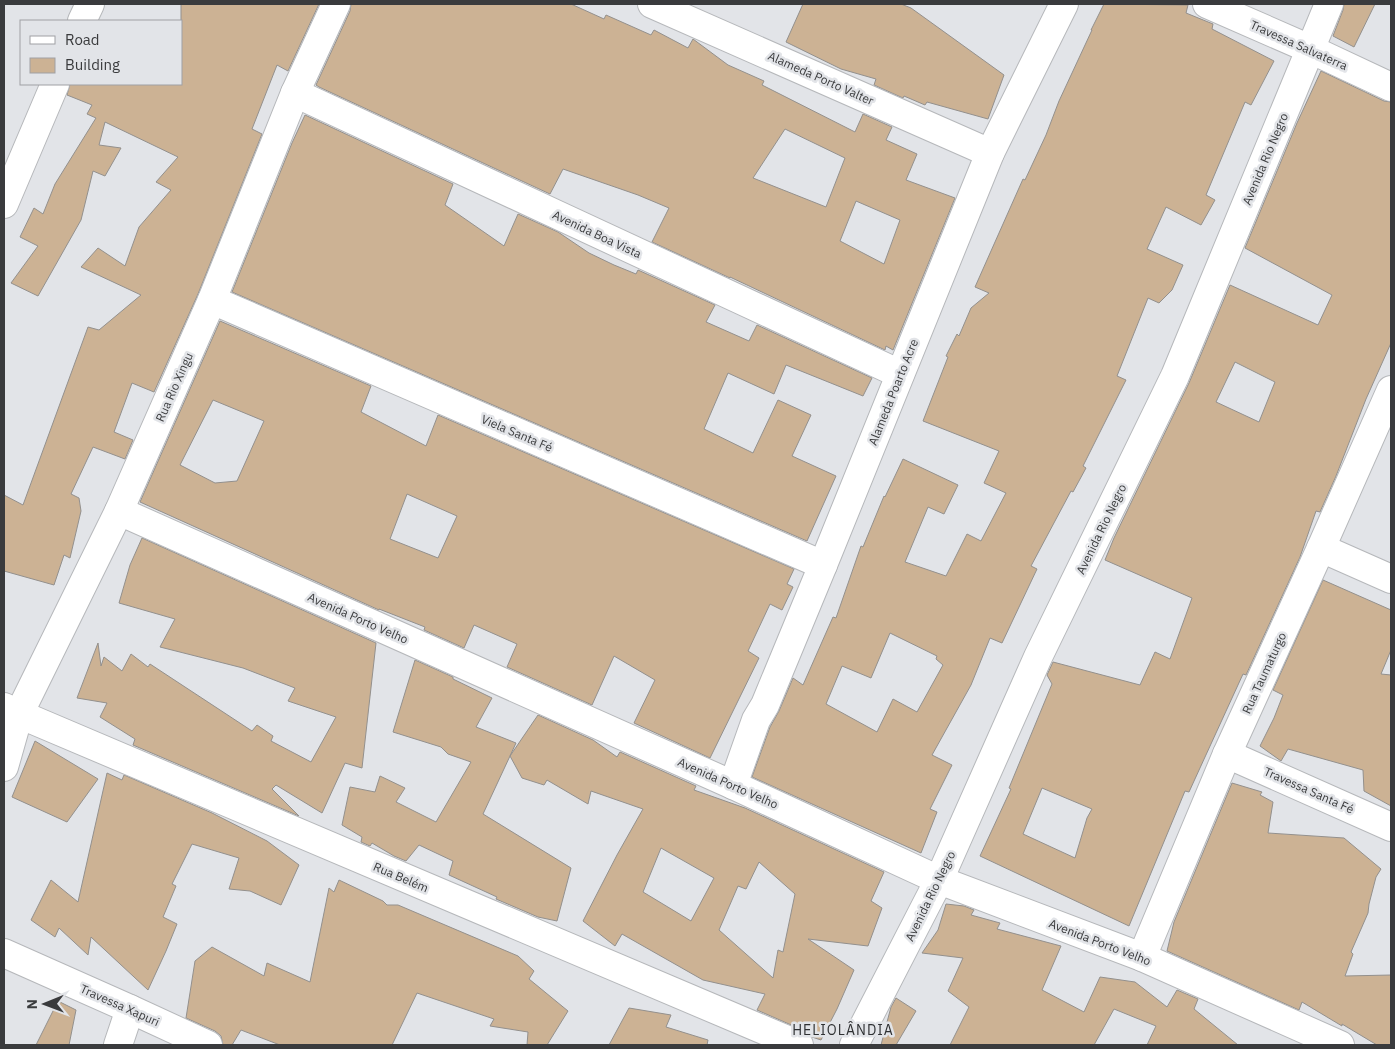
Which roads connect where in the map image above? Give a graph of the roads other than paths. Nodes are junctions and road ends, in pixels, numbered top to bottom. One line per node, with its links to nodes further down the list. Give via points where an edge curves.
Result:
1 (90, 4): 7 (street)
2 (336, 4): 11 (street, Rua Rio Xingu)
3 (652, 4): 12 (street, Alameda Porto Valter)
4 (1064, 4): 12 (street, Alameda Poarto Acre)
5 (1207, 4): 8 (street, Travessa Salvaterra)
6 (1329, 4): 8 (street, Avenida Rio Negro)
7 (82, 20)
8 (1310, 49): 10 (street, Travessa Salvaterra); 26 (street, Avenida Rio Negro, via 1175,376 1038,658)
9 (55, 85): 13 (street)
10 (1391, 87)
11 (295, 93): 14 (street, Rua Rio Xingu); 15 (street, Avenida Boa Vista)
12 (990, 153): 15 (street, Alameda Poarto Acre)
13 (4, 204)
14 (212, 300): 17 (street, Rua Rio Xingu); 19 (street, Viela Santa Fé)
15 (900, 374): 19 (street, Alameda Poarto Acre)
16 (1391, 390): 18 (street, Rua Taumaturgo)
17 (120, 511): 21 (street, Rua Rio Xingu); 24 (street, Avenida Porto Velho)
18 (1322, 548): 20 (street); 22 (street, Rua Taumaturgo)
19 (823, 566): 24 (street, Alameda Poarto Acre, via 756,720)
20 (1391, 579)
21 (11, 711): 23 (street, Rua Rio Xingu); 32 (street, Rua Belém)
22 (1227, 754): 25 (street, Travessa Santa Fé); 28 (street, Rua Taumaturgo)
23 (4, 767)
24 (733, 785): 26 (street, Avenida Porto Velho)
25 (1391, 827)
26 (939, 880): 28 (street, Avenida Porto Velho); 33 (street, Avenida Rio Negro)
27 (4, 953): 29 (street, Travessa Xapuri)
28 (1142, 958): 34 (street, Avenida Porto Velho)
29 (130, 1008): 30 (street); 31 (street, Travessa Xapuri)
30 (118, 1045)
31 (208, 1045)
32 (799, 1045)
33 (854, 1045)
34 (1340, 1045)

